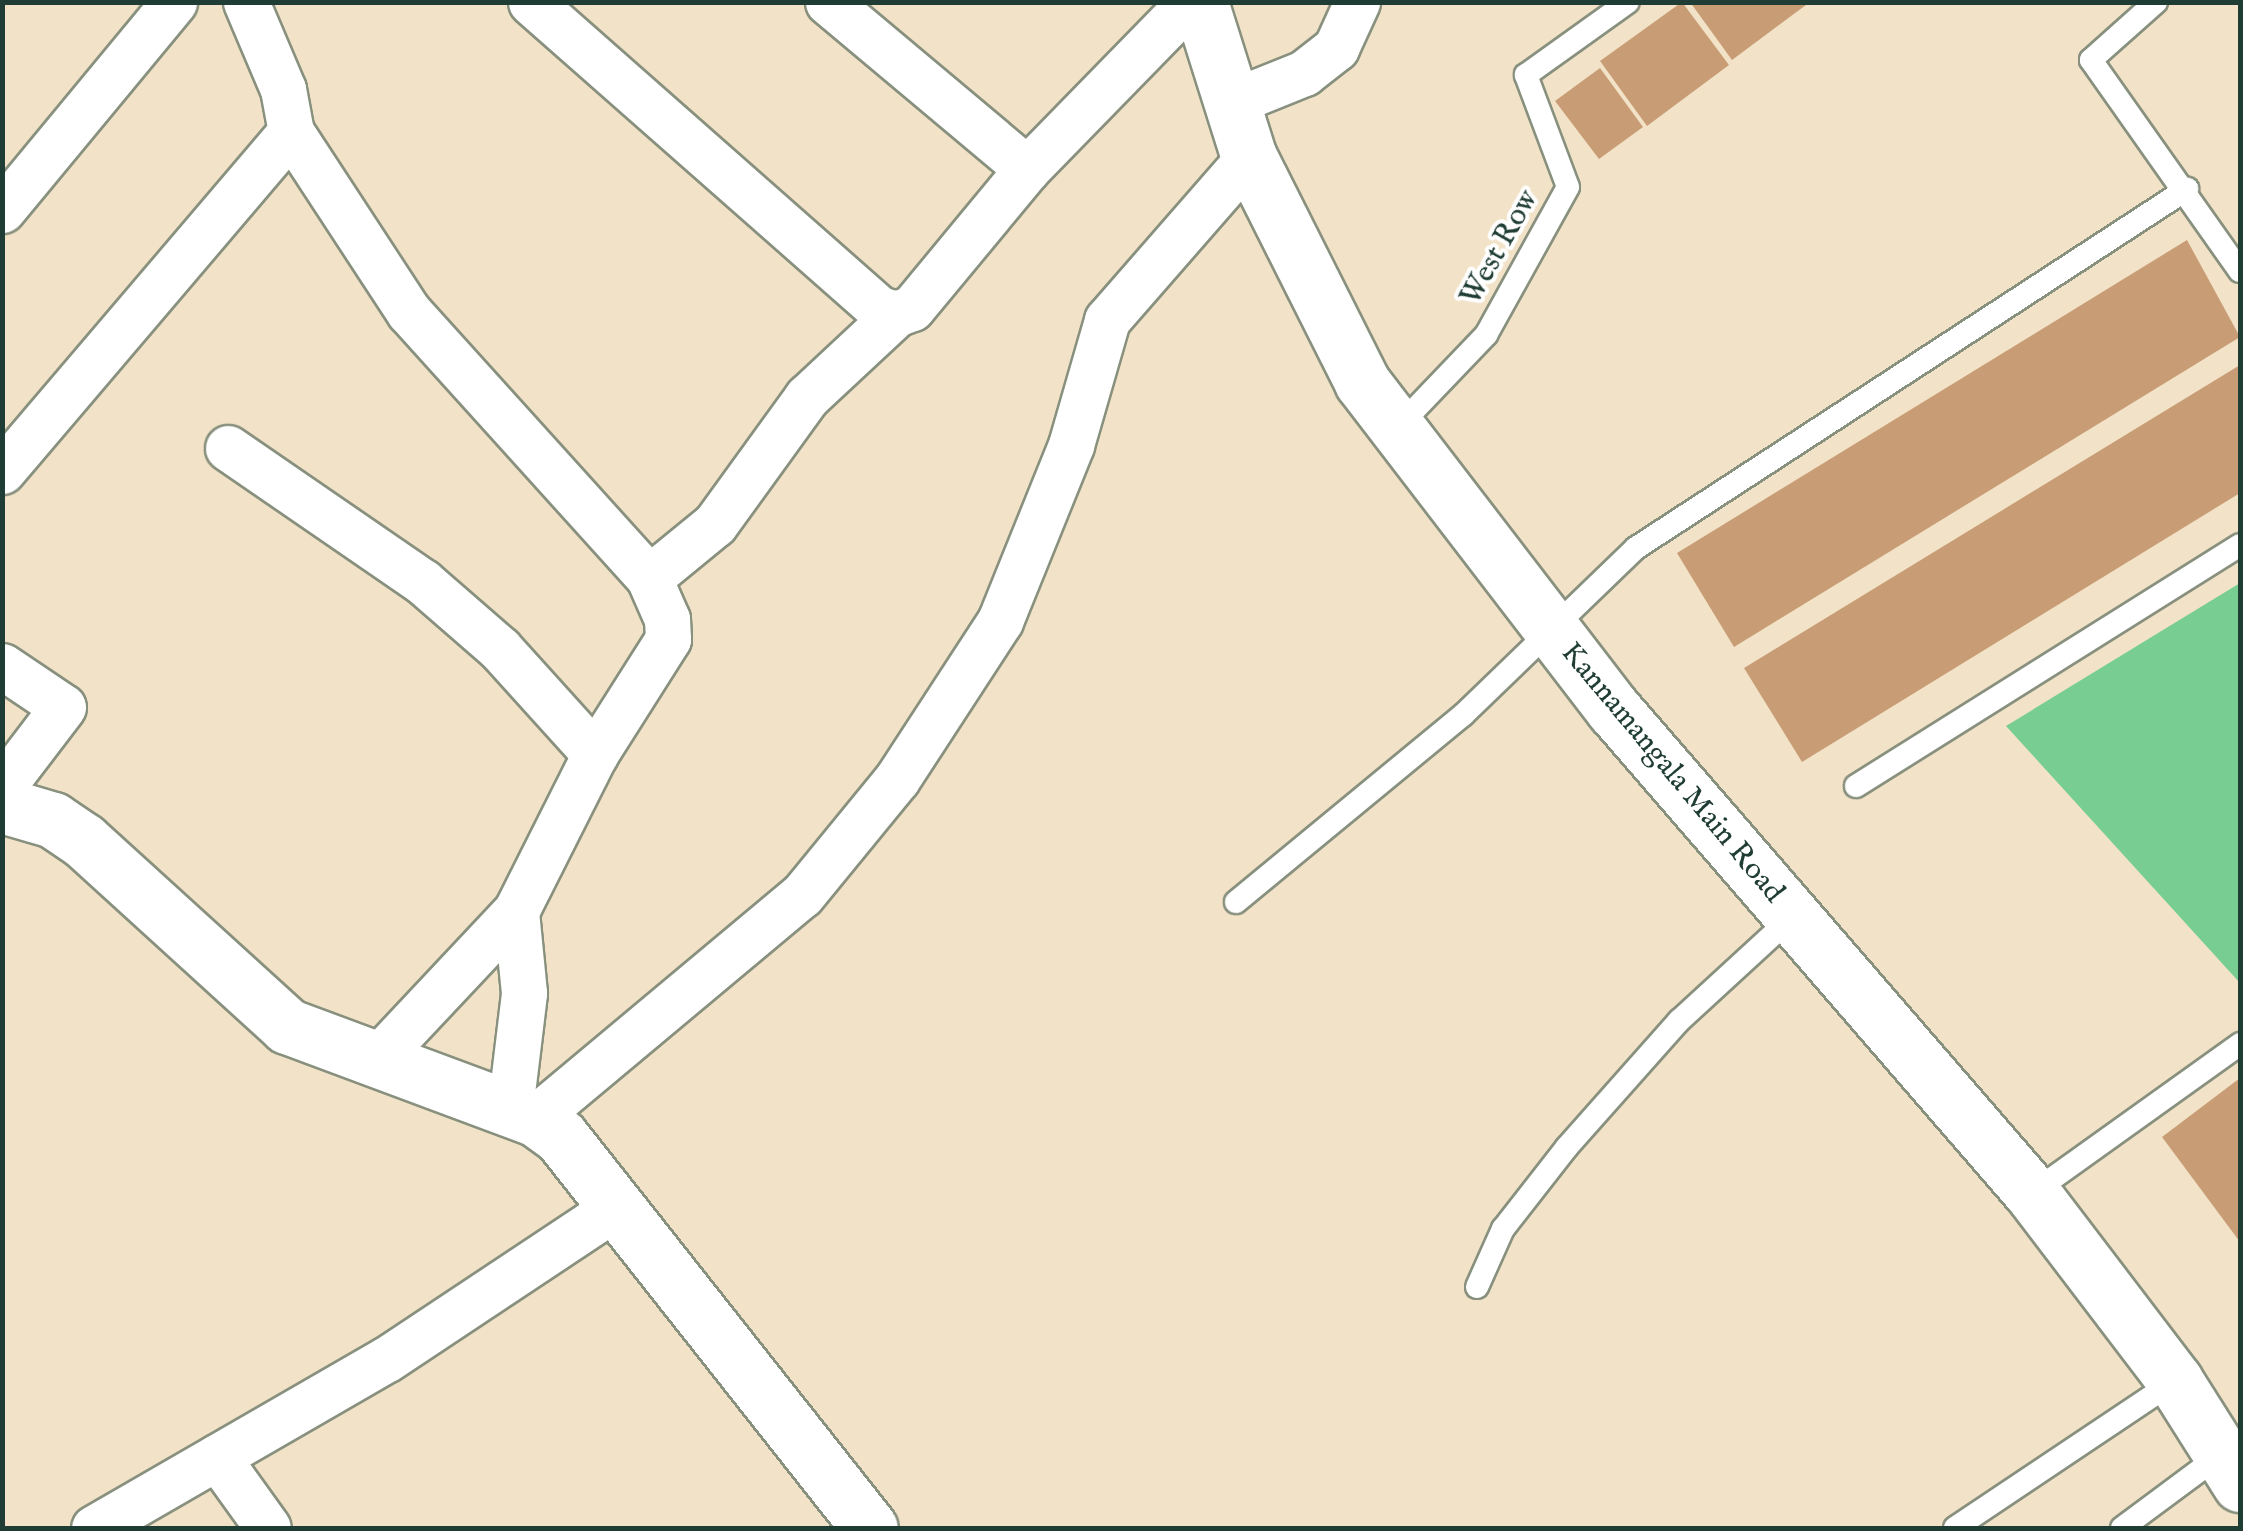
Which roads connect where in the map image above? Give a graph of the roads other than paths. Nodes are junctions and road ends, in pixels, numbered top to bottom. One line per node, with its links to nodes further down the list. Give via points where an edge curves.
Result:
1 (174, 2): 15 (street)
2 (246, 2): 11 (street, via 284,89)
3 (531, 2): 17 (street, via 879,309)
4 (828, 2): 13 (street)
5 (1190, 2): 13 (street)
6 (1200, 2): 10 (street, Kannamangala Main Road)
7 (1357, 2): 10 (street, via 1336,48 1304,73)
8 (1628, 2): 18 (lane, West Row, via 1526,76 1568,187 1486,335)
9 (2156, 2): 14 (lane, via 2090,60)
10 (1232, 102): 12 (street, Kannamangala Main Road)
11 (291, 132): 20 (street); 22 (street, via 409,312)
12 (1249, 157): 18 (street, Kannamangala Main Road, via 1362,382); 34 (street, via 1107,320 1071,445 1000,621 897,778 802,895)
13 (1027, 169): 17 (street, via 912,308)
14 (2187, 189): 16 (lane); 23 (lane, via 1636,548)
15 (2, 210)
16 (2240, 271)
17 (896, 314): 22 (street, via 806,397 715,524)
18 (1398, 428): 23 (street, Kannamangala Main Road)
19 (228, 448): 25 (street, via 423,582 500,649)
20 (2, 472)
21 (2240, 544): 26 (lane)
22 (649, 578): 25 (street, via 668,640)
23 (1554, 632): 29 (lane); 31 (street, Kannamangala Main Road)
24 (2, 666): 27 (street, via 63,707)
25 (595, 754): 30 (street)
26 (1856, 786)
27 (2, 787)
28 (2, 806): 33 (street, via 52,820 84,841 287,1026)
29 (1236, 902)
30 (516, 910): 33 (street); 34 (street, via 524,993)
31 (1792, 917): 35 (street, Kannamangala Main Road); 37 (lane, via 1678,1021 1567,1148 1502,1229)
32 (2240, 1044): 35 (lane)
33 (376, 1061): 34 (street)
34 (522, 1113): 36 (street, via 561,1137)
35 (2032, 1193): 38 (street, Kannamangala Main Road)
36 (611, 1210): 39 (street, via 386,1359); 43 (street)
37 (1476, 1287)
38 (2175, 1382): 40 (street, Kannamangala Main Road); 44 (lane)
39 (217, 1457): 41 (street); 42 (street)
40 (2232, 1468): 45 (lane)
41 (94, 1528)
42 (268, 1528)
43 (870, 1528)
44 (1955, 1528)
45 (2122, 1528)

